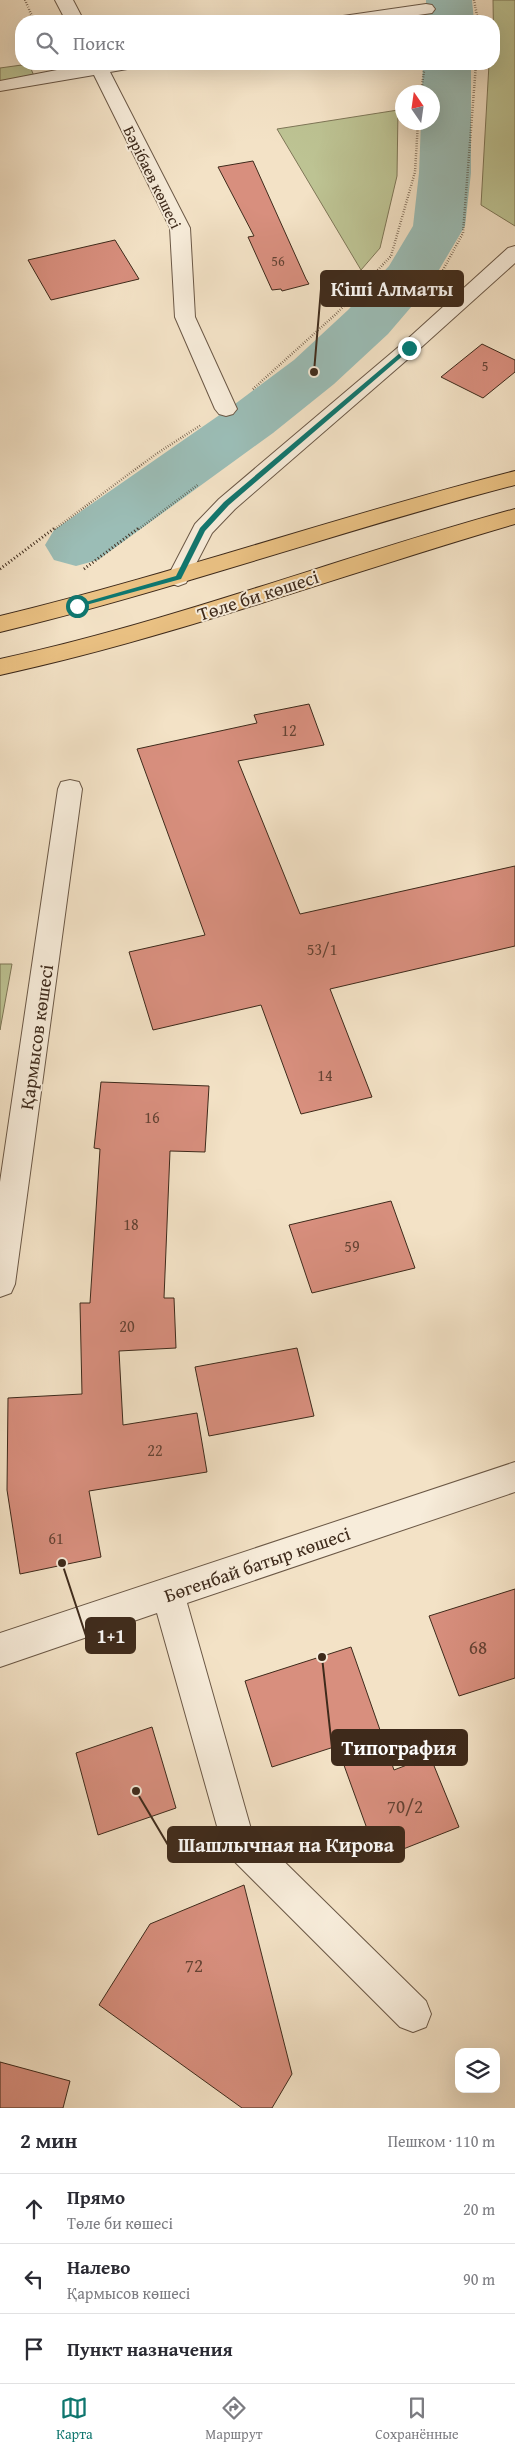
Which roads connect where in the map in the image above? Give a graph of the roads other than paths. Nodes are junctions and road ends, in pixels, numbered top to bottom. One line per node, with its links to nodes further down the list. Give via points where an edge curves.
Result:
1 (64, 0): 3 (street)
2 (426, 8): 4 (street)
3 (72, 15)
4 (381, 15)
5 (78, 70): 7 (street)
6 (100, 70): 9 (street, Бәрібаев көшесі, via 180,228 185,317)
7 (0, 86)
8 (515, 252): 12 (street, via 227,504 203,529)
9 (226, 409)
10 (515, 478): 12 (main road, Төле би көшесі, via 392,511)
11 (515, 516): 14 (main road, Төле би көшесі, via 415,544 91,647)
12 (178, 578): 13 (main road, Төле би көшесі)
13 (0, 624)
14 (0, 667)
15 (70, 789): 16 (street, Қармысов көшесі)
16 (0, 1284)
17 (515, 1477): 18 (street, Бөгенбай батыр көшесі)
18 (168, 1594): 19 (street, Бөгенбай батыр көшесі); 20 (street, via 236,1838)
19 (0, 1650)
20 (413, 2014)

